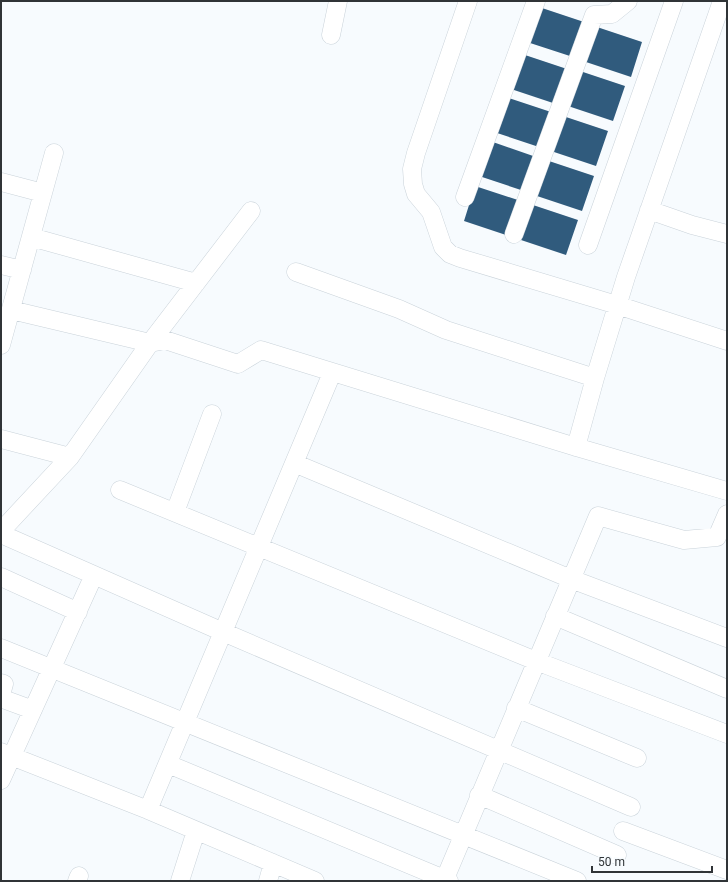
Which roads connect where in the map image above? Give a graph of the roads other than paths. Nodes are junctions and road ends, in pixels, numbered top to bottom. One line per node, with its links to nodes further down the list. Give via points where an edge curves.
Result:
1 (338, 1): 7 (street)
2 (468, 1): 22 (street, via 416,153 412,170 416,194 430,212 443,247 450,254)
3 (536, 1): 11 (street)
4 (628, 1): 14 (street, via 612,14 594,15)
5 (674, 1): 17 (street)
6 (722, 1): 13 (street)
7 (331, 35)
8 (54, 153): 10 (street)
9 (1, 182): 10 (street)
10 (43, 193): 16 (street)
11 (465, 198)
12 (250, 210): 21 (street)
13 (649, 210): 15 (street); 22 (street)
14 (514, 234)
15 (727, 234)
16 (31, 237): 19 (street); 21 (street)
17 (588, 245)
18 (1, 265): 19 (street)
19 (22, 270): 23 (street)
20 (296, 272): 28 (street, via 399,309 446,330)
21 (196, 283): 25 (street)
22 (617, 305): 24 (street); 28 (street)
23 (11, 310): 25 (street); 26 (street)
24 (727, 341)
25 (150, 343): 27 (street, via 165,340 238,364 261,350); 32 (street)
26 (1, 345)
27 (332, 373): 31 (street); 33 (street)
28 (595, 378): 31 (street)
29 (212, 414): 36 (street)
30 (1, 439): 32 (street)
31 (576, 447): 35 (street)
32 (70, 457): 38 (street)
33 (294, 464): 39 (street); 42 (street)
34 (120, 490): 36 (street)
35 (727, 490)
36 (175, 512): 39 (street)
37 (727, 514): 42 (street, via 717,537 684,540 598,516)
38 (1, 533): 40 (street)
39 (259, 546): 45 (street); 48 (street)
40 (94, 575): 43 (street); 45 (street)
41 (1, 577): 43 (street)
42 (570, 579): 44 (street); 46 (street)
43 (78, 612): 49 (street)
44 (555, 616): 48 (street); 51 (street)
45 (223, 632): 54 (street); 56 (street)
46 (727, 638)
47 (1, 648): 49 (street)
48 (536, 661): 52 (street); 55 (street)
49 (52, 669): 53 (street); 54 (street)
50 (1, 683): 53 (street, via 4,684 1,695 3,699)
51 (727, 689)
52 (516, 708): 56 (street); 58 (street)
53 (33, 710): 57 (street)
54 (185, 723): 59 (street); 66 (street)
55 (727, 734)
56 (498, 750): 61 (street); 62 (street)
57 (6, 754): 60 (street); 63 (street)
58 (637, 758)
59 (168, 764): 63 (street); 70 (street)
60 (1, 780)
61 (479, 795): 66 (street); 67 (street)
62 (631, 807)
63 (148, 810): 64 (street)
64 (196, 831): 68 (street); 71 (street)
65 (623, 831): 69 (street)
66 (462, 835): 70 (street); 74 (street)
67 (617, 855)
68 (273, 863): 72 (street); 73 (street)
69 (727, 870)
70 (446, 880)
71 (180, 881)
72 (268, 881)
73 (315, 881)
74 (577, 881)

